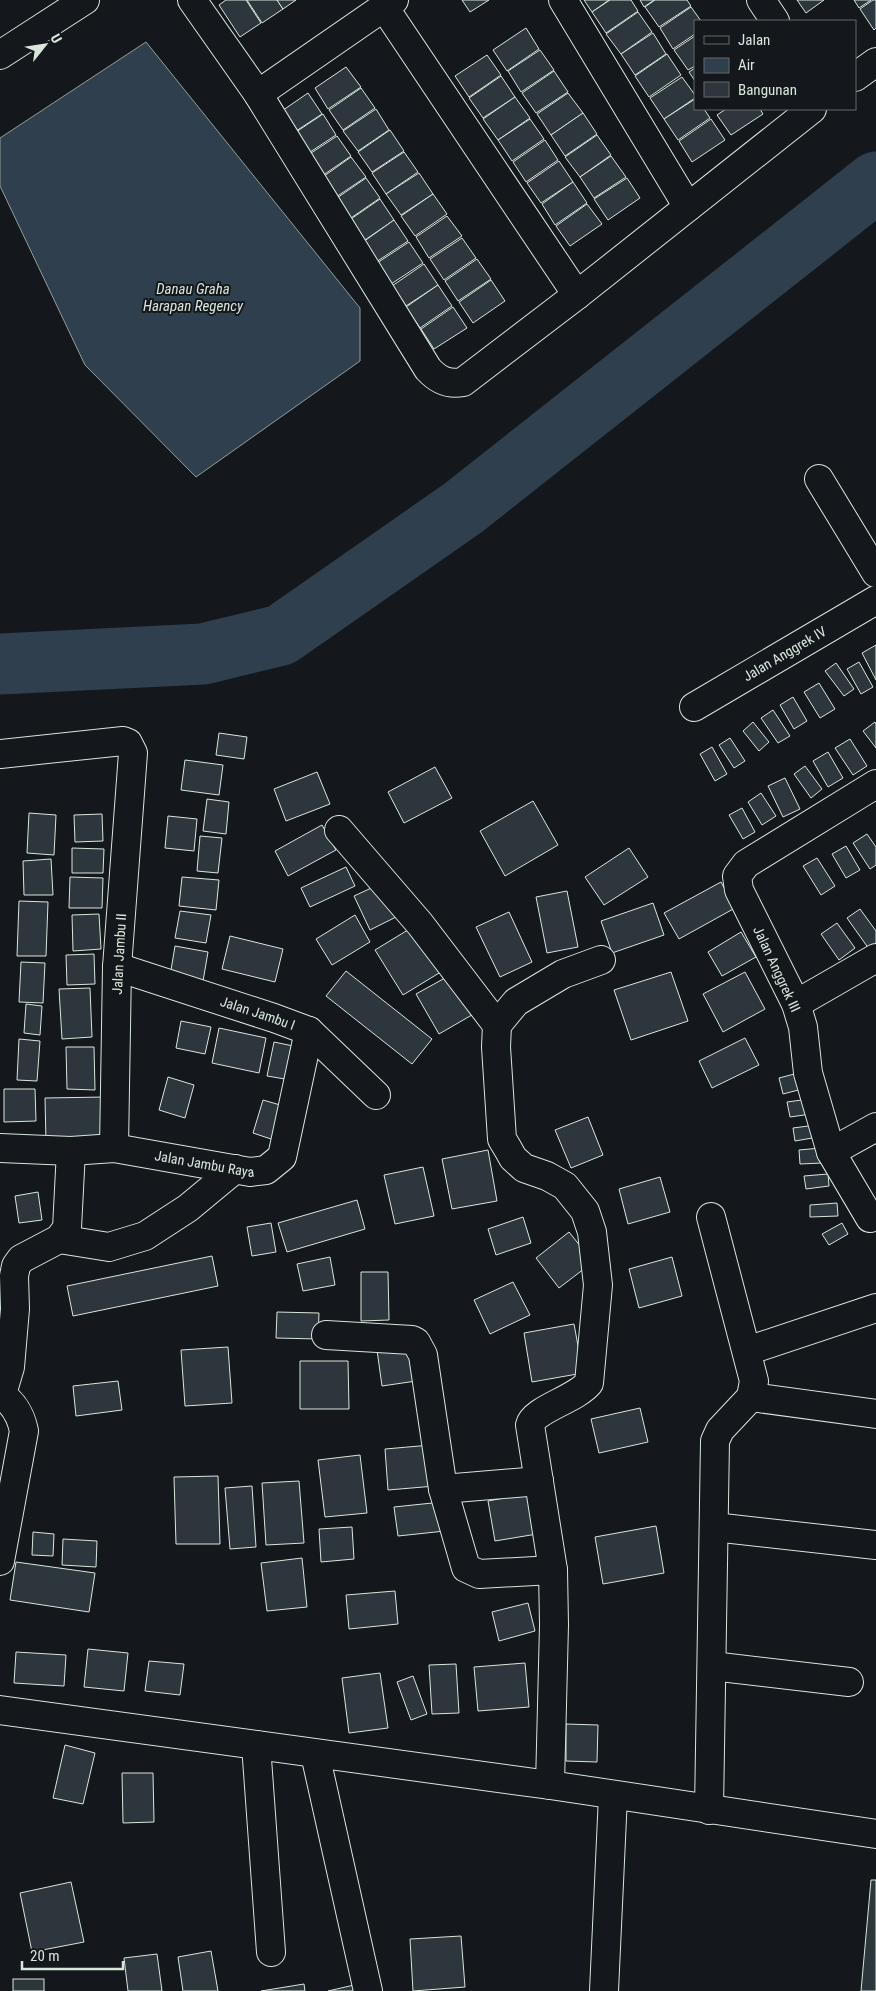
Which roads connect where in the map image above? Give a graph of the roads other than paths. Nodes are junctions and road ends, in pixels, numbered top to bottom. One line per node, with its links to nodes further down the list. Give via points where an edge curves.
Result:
1 (85, 0): 7 (street)
2 (192, 0): 10 (street)
3 (563, 0): 12 (street)
4 (761, 0): 6 (street)
5 (389, 3): 10 (street); 13 (street)
6 (774, 20)
7 (0, 55)
8 (876, 62): 9 (street)
9 (856, 76)
10 (258, 94): 13 (street, via 436,378 456,384 463,382)
11 (811, 110): 12 (street)
12 (688, 207): 13 (street)
13 (577, 295)
14 (819, 478): 15 (street)
15 (876, 573)
16 (876, 600): 17 (street, Jalan Anggrek IV)
17 (694, 707)
18 (0, 754): 23 (street, Jalan Jambu II, via 123,740 131,748 133,760)
19 (876, 784): 24 (street, Jalan Anggrek III, via 746,864 737,876 740,890)
20 (339, 830): 25 (street, via 420,924)
21 (876, 958): 24 (street)
22 (601, 960): 25 (street, via 563,974 516,1002)
23 (118, 966): 26 (street, Jalan Jambu I); 30 (street, Jalan Jambu II)
24 (796, 1004): 32 (street, Jalan Anggrek III, via 808,1073)
25 (497, 1025): 43 (street, via 502,1139 513,1158 524,1168 565,1186 585,1211 592,1232 598,1285 589,1383 577,1394 539,1412 531,1420)
26 (309, 1031): 27 (street, Jalan Jambu I); 33 (street, Jalan Jambu Raya, via 282,1157 259,1172)
27 (376, 1095)
28 (876, 1127): 32 (street)
29 (0, 1148): 31 (street, Jalan Jambu Raya)
30 (114, 1148): 31 (street, Jalan Jambu Raya); 33 (street, Jalan Jambu Raya)
31 (70, 1151): 36 (street, via 67,1228)
32 (831, 1152): 35 (street, Jalan Anggrek III)
33 (235, 1169): 36 (street, via 188,1208 145,1236 108,1247)
34 (711, 1217): 39 (street)
35 (870, 1218)
36 (59, 1239): 40 (street, via 21,1259 16,1266 10,1367)
37 (876, 1308): 39 (street)
38 (326, 1335): 44 (street, via 416,1342 423,1355)
39 (747, 1351): 41 (street, via 754,1380)
40 (1, 1394): 47 (street, via 16,1410 24,1431)
41 (751, 1397): 42 (street); 45 (street, via 720,1430 715,1441)
42 (876, 1414)
43 (539, 1481): 44 (street); 48 (street)
44 (443, 1489): 48 (street, via 466,1568 479,1574)
45 (714, 1527): 46 (street); 49 (street)
46 (876, 1545)
47 (1, 1555)
48 (553, 1570): 54 (street)
49 (712, 1666): 50 (street); 56 (street)
50 (849, 1682)
51 (0, 1710): 52 (street)
52 (256, 1745): 53 (street); 58 (street)
53 (316, 1754): 54 (street); 59 (street)
54 (550, 1785): 55 (street)
55 (613, 1796): 56 (street); 60 (street)
56 (709, 1810): 57 (street)
57 (876, 1834)
58 (271, 1952)
59 (368, 1991)
60 (604, 1991)

